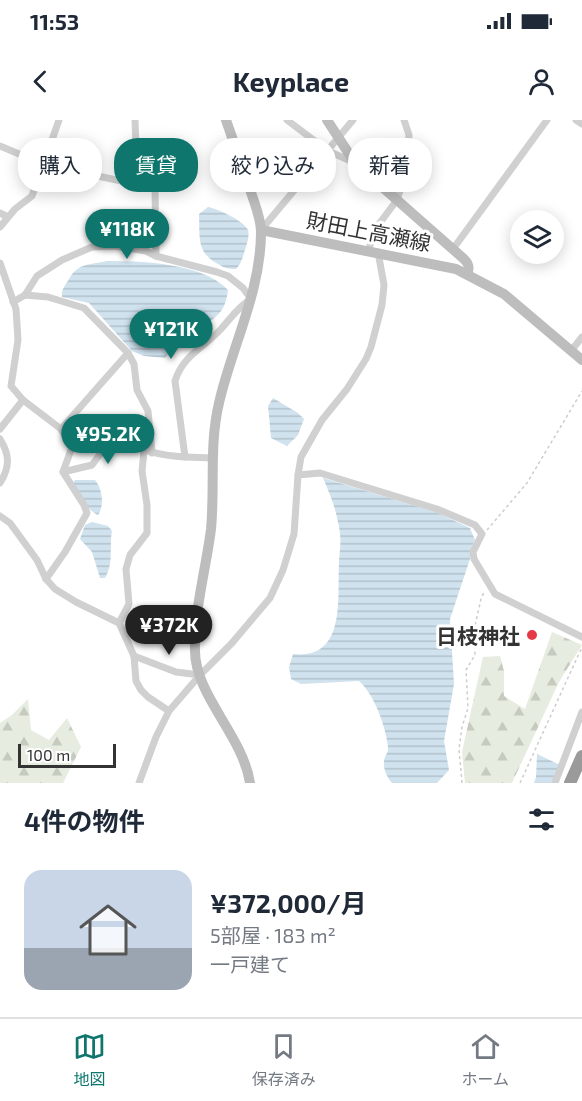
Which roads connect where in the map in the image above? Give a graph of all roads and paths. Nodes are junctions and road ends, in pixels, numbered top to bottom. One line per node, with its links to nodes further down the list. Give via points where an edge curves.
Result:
1 (59, 120): 11 (street)
2 (135, 120): 12 (street)
3 (226, 120): 27 (street)
4 (287, 120): 13 (street)
5 (327, 120): 14 (street, 財田上高瀬線)
6 (353, 120): 14 (street)
7 (404, 120): 23 (street, via 409,135 407,169)
8 (547, 120): 28 (street)
9 (576, 120): 10 (street)
10 (582, 124)
11 (53, 138)
12 (136, 138)
13 (311, 138)
14 (339, 138): 15 (street); 17 (street, 財田上高瀬線)
15 (336, 142)
16 (0, 146): 18 (street)
17 (348, 152)
18 (18, 154)
19 (34, 192): 25 (street)
20 (155, 192): 30 (street)
21 (293, 192): 27 (street)
22 (388, 192): 23 (street, 財田上高瀬線)
23 (397, 200): 28 (street, 財田上高瀬線); 29 (street, via 373,232)
24 (0, 213): 25 (street)
25 (8, 218): 26 (street)
26 (0, 227)
27 (261, 230): 29 (street, 財田上高瀬線); 34 (street)
28 (453, 249): 32 (street, 財田上高瀬線, via 468,264)
29 (374, 251): 32 (street, 財田上高瀬線); 49 (street, via 384,285 371,347 308,444)
30 (156, 256): 33 (street, via 115,246 92,247 37,276); 34 (street, via 228,276)
31 (0, 262): 35 (street)
32 (467, 274): 37 (street, 財田上高瀬線, via 504,294)
33 (25, 295): 35 (street); 38 (street, via 84,308)
34 (251, 299): 46 (street, via 179,370 175,381); 47 (street, via 219,402)
35 (13, 302): 41 (street, via 18,340 11,386)
36 (582, 337): 37 (street)
37 (571, 351): 39 (street, 財田上高瀬線)
38 (128, 353): 43 (street); 45 (street, via 134,364 137,390 148,411)
39 (582, 360)
40 (582, 391): 52 (path, via 527,483)
41 (23, 400): 42 (street); 43 (street)
42 (0, 429)
43 (61, 429): 48 (street, via 72,447)
44 (0, 439): 50 (street, via 8,451 6,473)
45 (148, 452): 46 (street); 48 (street, via 112,438 92,465); 55 (street, via 142,471 147,533 130,555 126,568 129,604)
46 (185, 457): 47 (street)
47 (213, 458): 59 (street, via 211,529 195,639)
48 (63, 472): 53 (street, via 87,513)
49 (298, 475): 52 (street, via 320,472 437,509 475,525); 59 (street, via 292,546 270,598)
50 (0, 483)
51 (0, 516): 53 (street, via 10,523)
52 (482, 534): 54 (street, via 473,552)
53 (46, 579): 55 (street, via 76,602)
54 (488, 585): 56 (street, via 495,594); 65 (path, via 474,630 475,656 465,670 468,708 459,749)
55 (119, 623): 58 (street)
56 (582, 637)
57 (582, 647): 66 (path)
58 (134, 656): 59 (street, via 176,672); 60 (street, via 136,681 141,690)
59 (200, 675): 60 (street); 64 (street, via 239,746)
60 (169, 711): 63 (street)
61 (582, 712): 67 (street)
62 (582, 756): 68 (highway)
63 (139, 783)
64 (250, 783)
65 (462, 783)
66 (520, 783)
67 (555, 783)
68 (570, 783)

